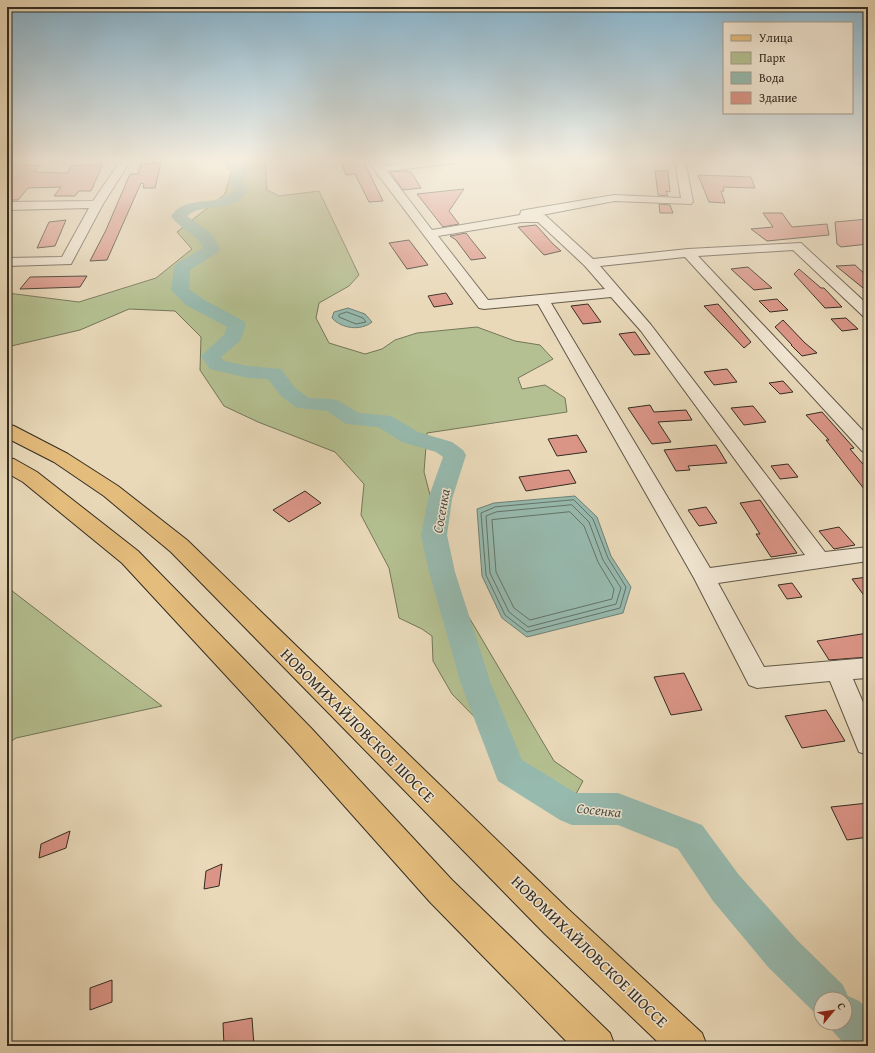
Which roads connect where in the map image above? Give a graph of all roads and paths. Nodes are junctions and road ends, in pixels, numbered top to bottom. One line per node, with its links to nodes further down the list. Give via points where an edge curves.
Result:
1 (94, 209): 7 (street, via 66,261)
2 (411, 209): 5 (street)
3 (553, 209): 4 (street)
4 (515, 216)
5 (430, 234): 8 (street, via 522,218 542,218); 10 (street, via 484,305)
6 (688, 254): 8 (street); 11 (street, via 796,246); 13 (street)
7 (7, 262)
8 (590, 263): 9 (street)
9 (616, 292): 10 (street); 16 (street, via 646,328)
10 (542, 299): 17 (street)
11 (868, 312)
12 (7, 430): 22 (main road, НОВОМИХАЙЛОВСКОЕ ШОССЕ, via 61,458 111,491 180,546 556,921)
13 (868, 447)
14 (7, 464): 21 (main road, via 30,477 130,556 301,736 441,891)
15 (868, 554): 16 (street)
16 (820, 561): 17 (street)
17 (704, 577): 19 (street, via 758,678)
18 (868, 668): 19 (street)
19 (838, 672): 20 (street)
20 (868, 744)
21 (597, 1046)
22 (689, 1046)

